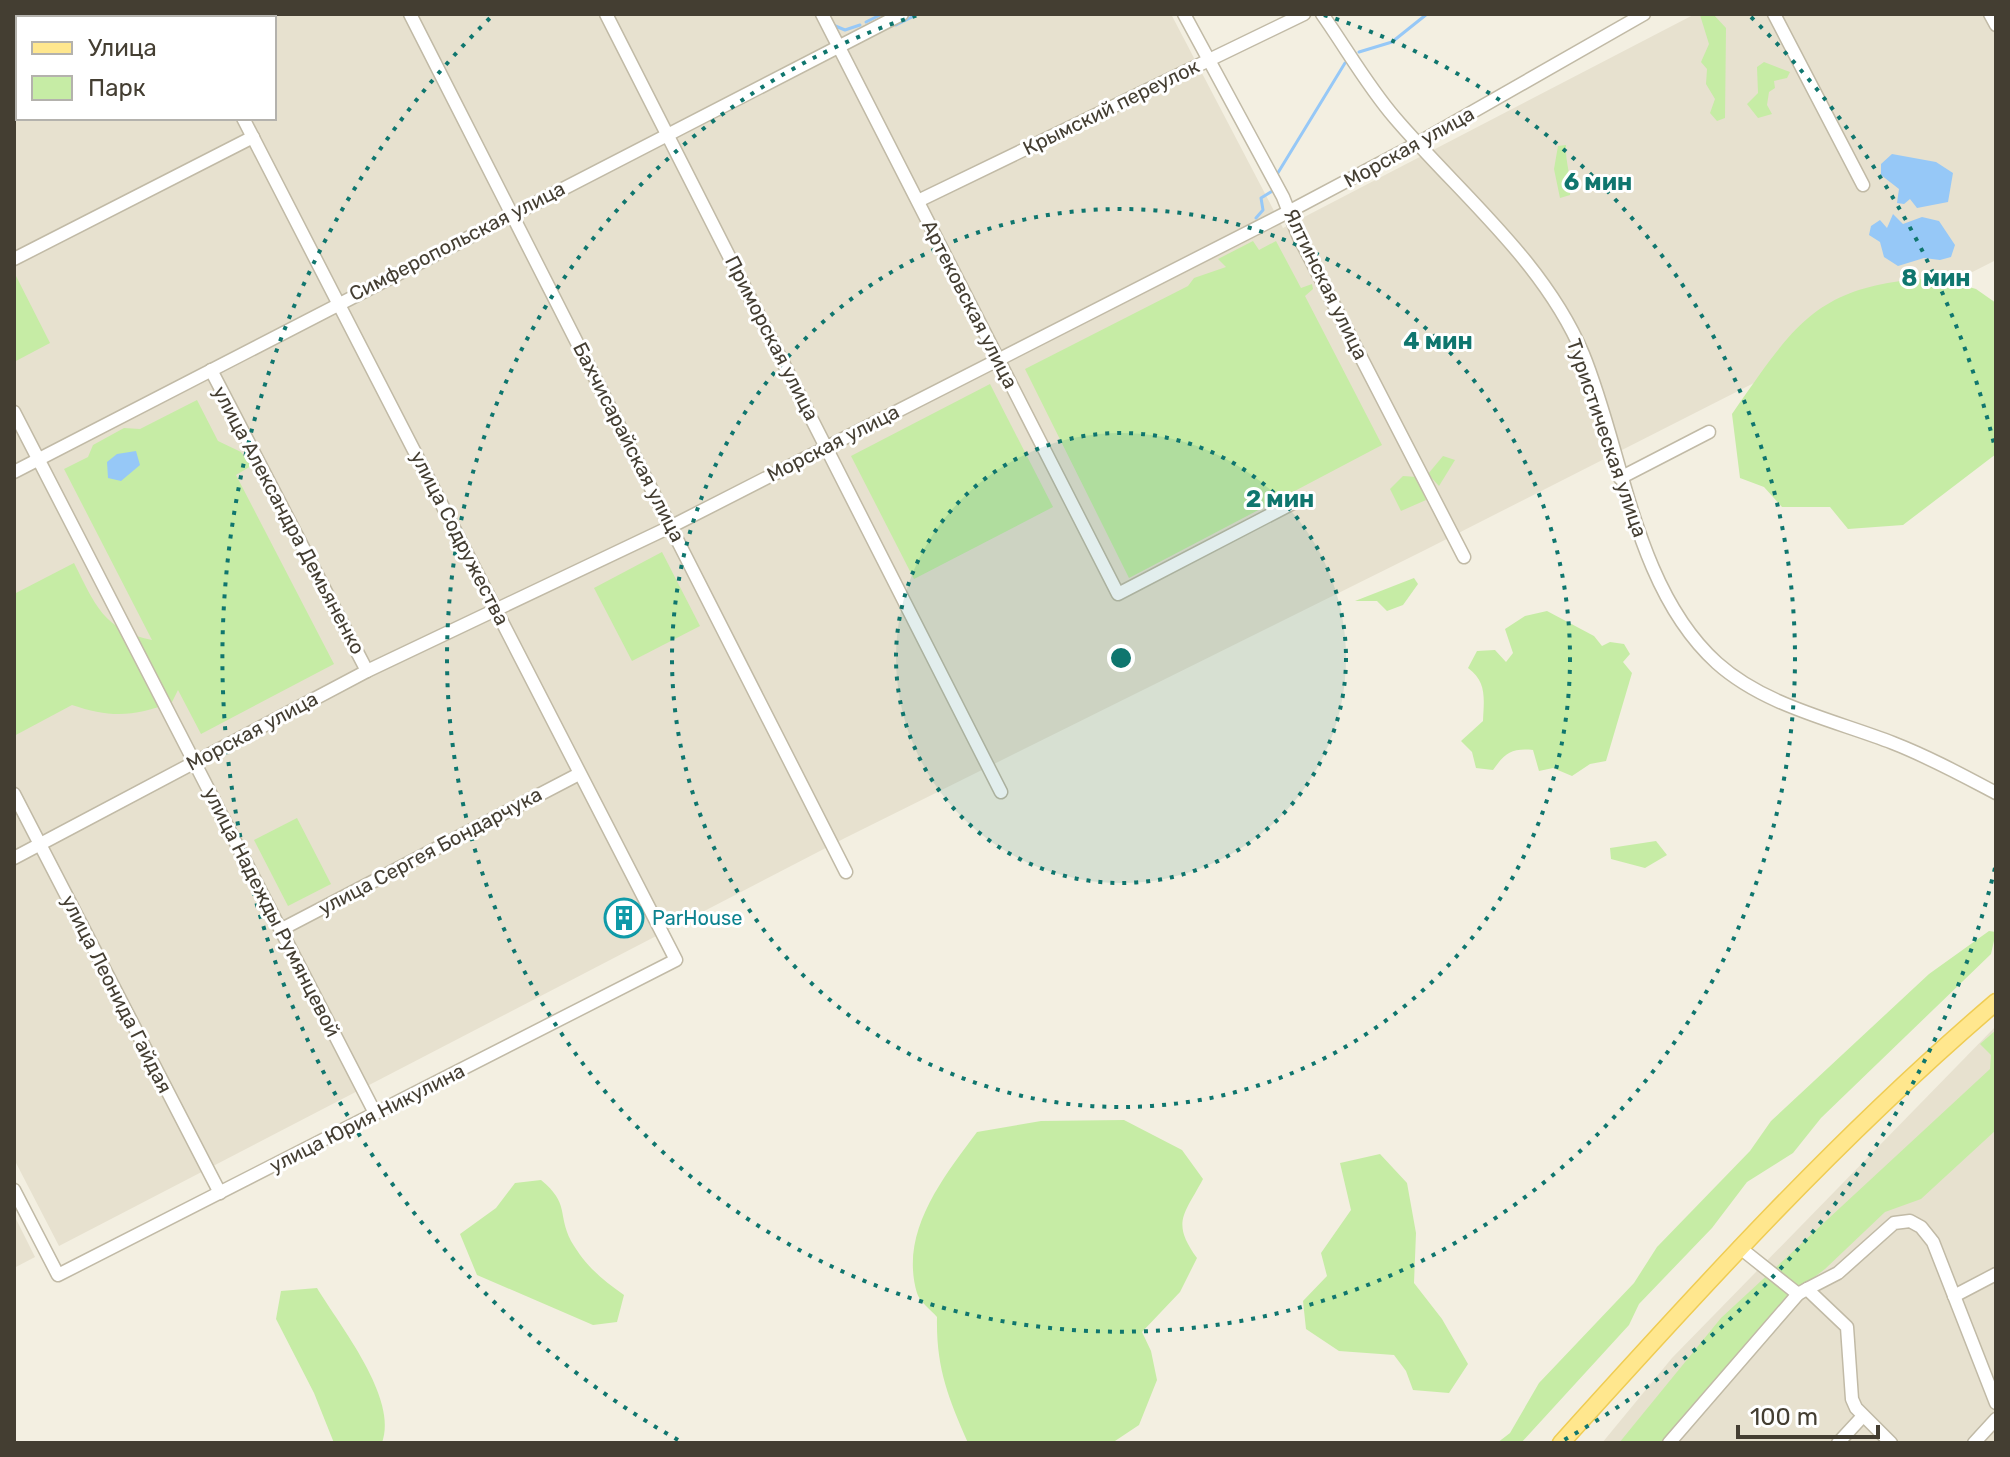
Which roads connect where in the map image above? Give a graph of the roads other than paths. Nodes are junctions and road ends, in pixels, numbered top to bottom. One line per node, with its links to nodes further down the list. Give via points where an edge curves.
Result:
1 (410, 14): 21 (street, Бахчисарайская улица)
2 (606, 14): 15 (street, Приморская улица)
3 (822, 14): 12 (street, Артековская улица)
4 (902, 14): 12 (street, Симферопольская улица)
5 (1184, 14): 13 (street, Ялтинская улица)
6 (1304, 14): 13 (street, Крымский переулок)
7 (1322, 14): 17 (street, Туристическая улица, via 1392,115)
8 (1644, 14): 17 (street, Морская улица)
9 (1774, 14): 18 (street)
10 (1990, 14): 11 (street)
11 (1996, 25)
12 (838, 45): 15 (street, Симферопольская улица); 19 (street, Артековская улица)
13 (1207, 60): 19 (street, Крымский переулок); 20 (street, Ялтинская улица)
14 (244, 120): 16 (street, улица Содружества)
15 (666, 133): 21 (street, Симферопольская улица); 28 (street, Приморская улица)
16 (253, 137): 22 (street); 23 (street, улица Содружества)
17 (1418, 143): 20 (street, Морская улица); 31 (street, Туристическая улица, via 1509,243 1572,332)
18 (1863, 185)
19 (918, 201): 24 (street, Артековская улица)
20 (1290, 211): 24 (street, Морская улица); 34 (street, Ялтинская улица)
21 (513, 213): 23 (street, Симферопольская улица); 33 (street, Бахчисарайская улица)
22 (14, 259)
23 (338, 303): 25 (street, Симферопольская улица); 35 (street, улица Содружества)
24 (998, 359): 28 (street, Морская улица); 32 (street, Артековская улица, via 1118,594)
25 (211, 370): 29 (street, Симферопольская улица); 36 (street, улица Александра Демьяненко)
26 (14, 412): 29 (street, улица Надежды Румянцевой)
27 (1709, 432): 31 (street)
28 (827, 446): 33 (street, Морская улица); 39 (street, Приморская улица)
29 (38, 459): 30 (street, Симферопольская улица); 37 (street, улица Надежды Румянцевой)
30 (14, 472)
31 (1620, 478): 40 (street, Туристическая улица, via 1673,604 1698,642 1731,674 1792,707 1936,761)
32 (1293, 503)
33 (672, 526): 35 (street, Морская улица); 44 (street, Бахчисарайская улица)
34 (1464, 557)
35 (498, 611): 36 (street, Морская улица); 38 (street, улица Содружества)
36 (367, 671): 37 (street, Морская улица)
37 (194, 761): 42 (street, Морская улица); 45 (street, улица Надежды Румянцевой)
38 (579, 774): 45 (street, улица Сергея Бондарчука); 46 (street, улица Содружества)
39 (1001, 792)
40 (1996, 793)
41 (14, 794): 42 (street, улица Леонида Гайдая)
42 (40, 845): 43 (street, Морская улица); 50 (street, улица Леонида Гайдая)
43 (14, 858)
44 (846, 872)
45 (282, 929): 48 (street, улица Надежды Румянцевой)
46 (676, 960): 48 (street, улица Юрия Никулина)
47 (1996, 1002): 51 (main road, via 1919,1068)
48 (375, 1113): 50 (street, улица Юрия Никулина)
49 (14, 1190): 50 (street, улица Юрия Никулина, via 58,1275)
50 (220, 1193)
51 (1739, 1247): 53 (street); 58 (main road)
52 (1996, 1274): 54 (street)
53 (1802, 1292): 54 (street, via 1838,1273 1894,1223 1910,1221 1933,1242); 56 (street, via 1847,1327 1852,1399); 59 (street)
54 (1954, 1296): 55 (street)
55 (1996, 1403)
56 (1863, 1416): 60 (street); 61 (street)
57 (1996, 1419): 62 (street)
58 (1561, 1443)
59 (1669, 1443)
60 (1838, 1443)
61 (1891, 1443)
62 (1974, 1443)

